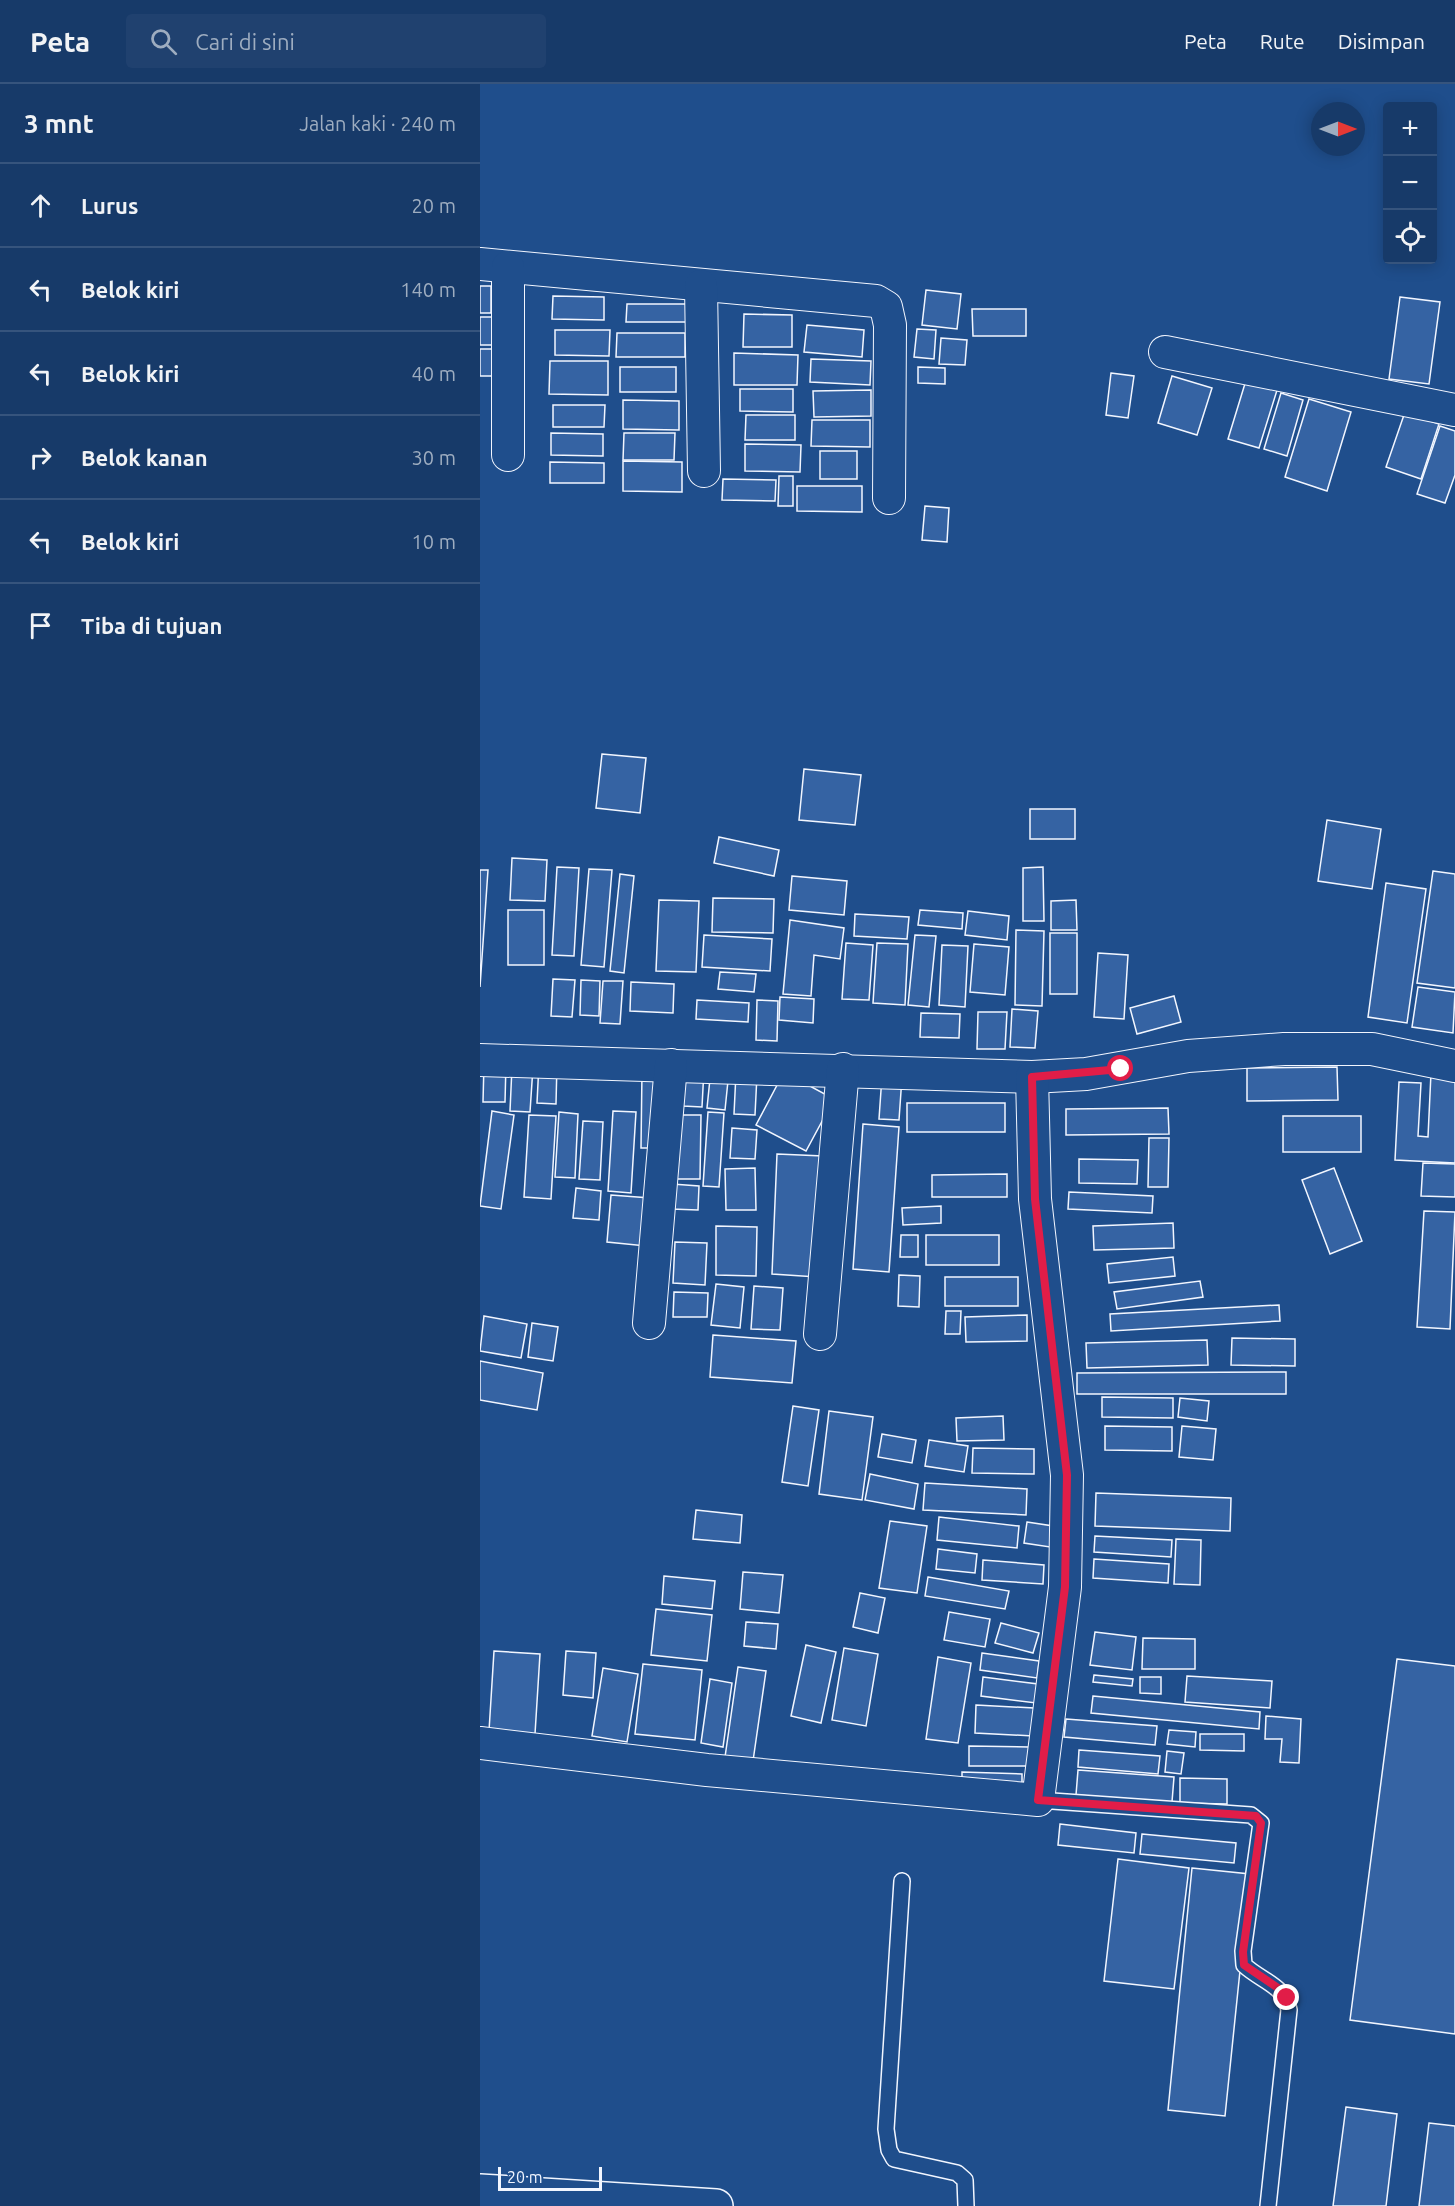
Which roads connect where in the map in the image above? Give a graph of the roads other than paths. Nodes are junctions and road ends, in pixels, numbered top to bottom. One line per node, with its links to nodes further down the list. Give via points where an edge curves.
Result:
1 (494, 265): 2 (street); 5 (street)
2 (701, 286): 6 (street); 7 (street, via 876,301 886,307 890,325)
3 (1165, 352): 4 (street)
4 (1455, 410)
5 (508, 455)
6 (704, 471)
7 (889, 498)
8 (480, 1060): 9 (street)
9 (671, 1065): 11 (street); 13 (street)
10 (1455, 1066): 12 (street, via 1372,1049 1236,1052 1188,1056 1086,1074)
11 (843, 1070): 12 (street); 14 (street)
12 (1032, 1077): 16 (street, via 1035,1199 1067,1475 1065,1587)
13 (649, 1323)
14 (820, 1334)
15 (480, 1743): 16 (street, via 718,1771)
16 (1038, 1800): 21 (lane, via 1251,1815 1261,1823 1244,1965 1281,1990 1287,1998 1288,2010)
17 (902, 1881): 20 (lane, via 886,2129 889,2150 894,2158 957,2173 965,2180)
18 (484, 2196): 19 (main road)
19 (705, 2205)
20 (966, 2206)
21 (1268, 2206)

